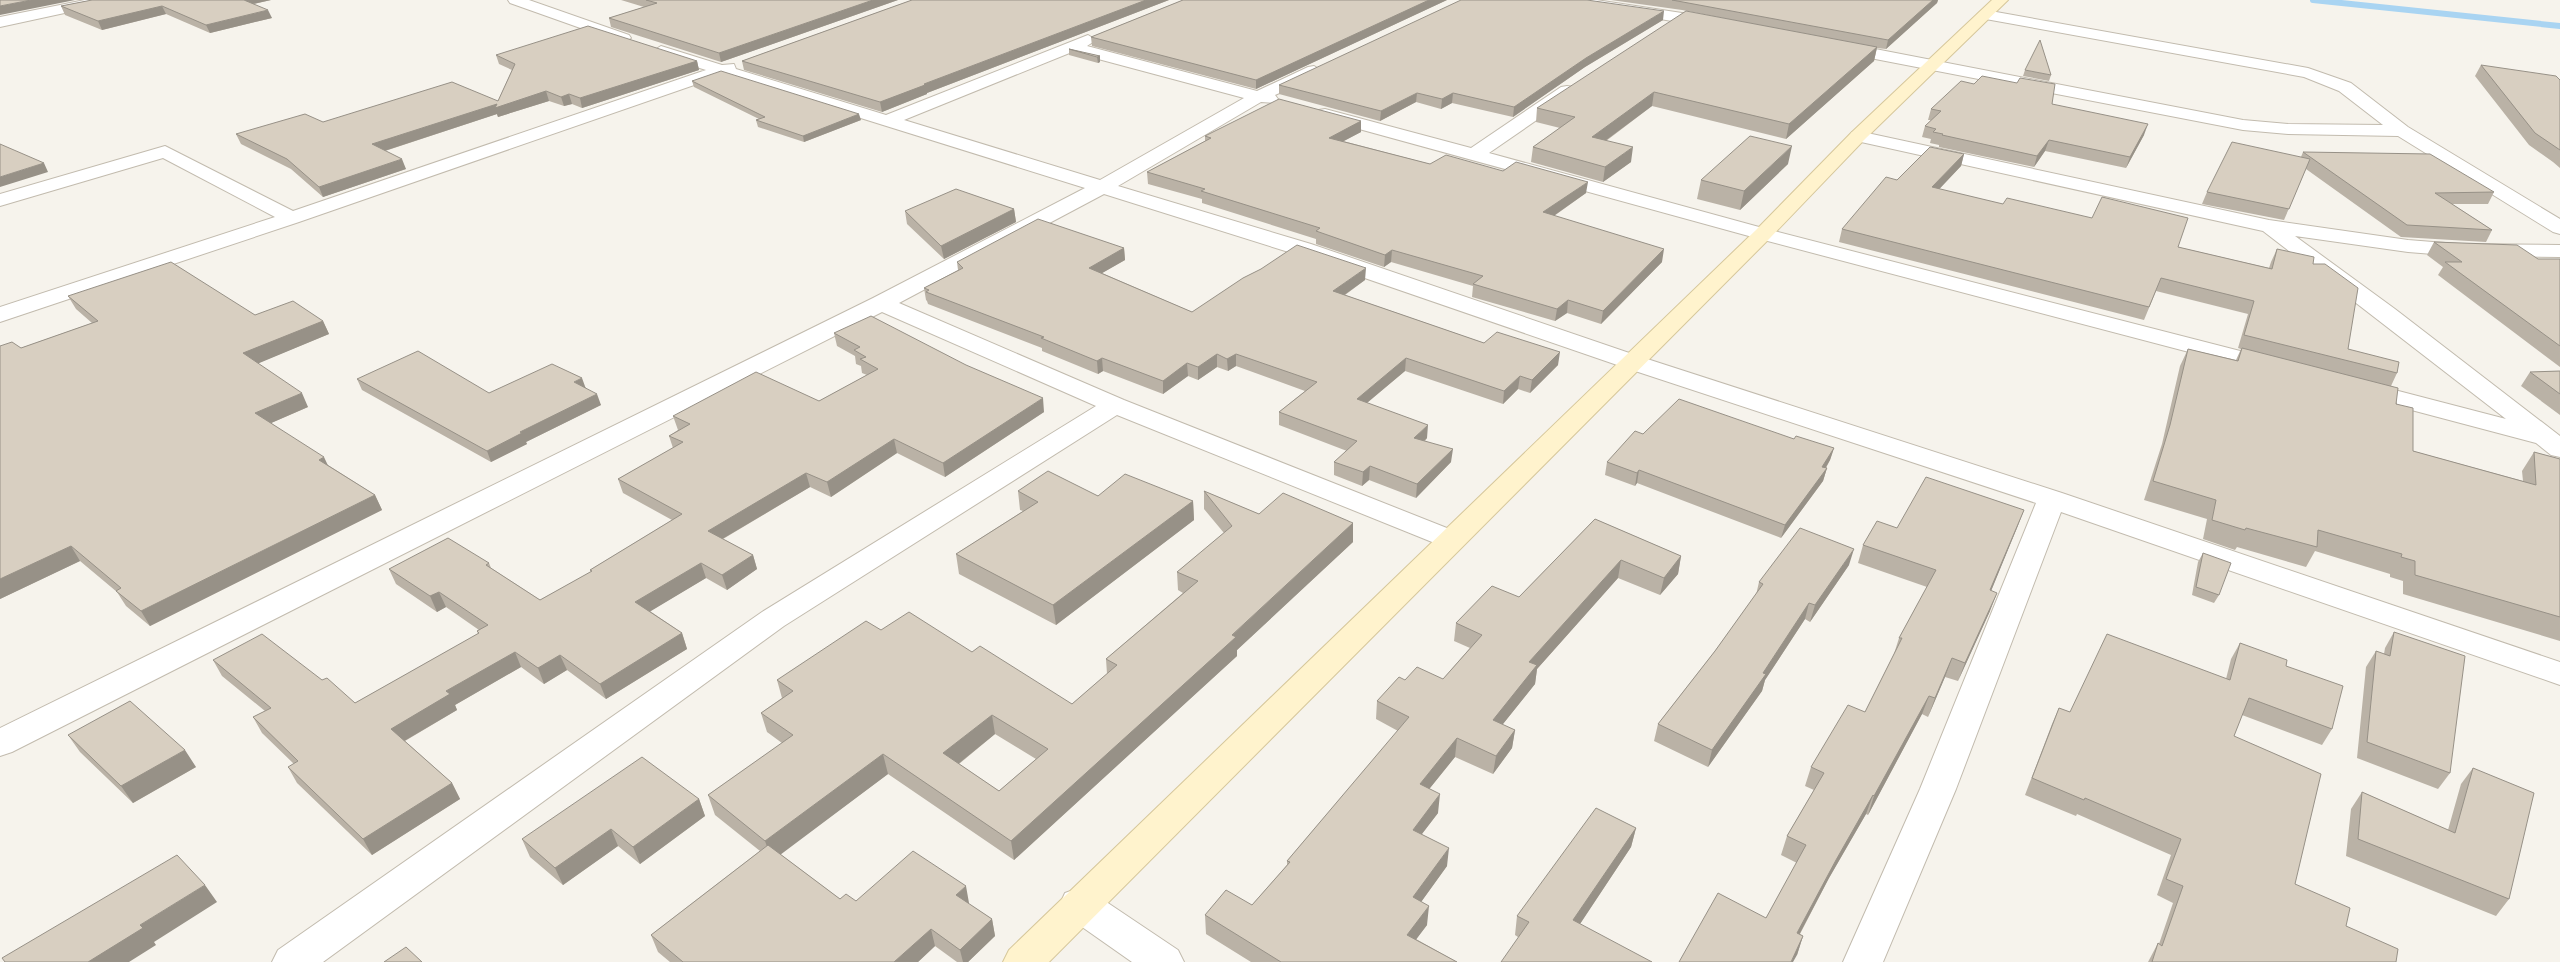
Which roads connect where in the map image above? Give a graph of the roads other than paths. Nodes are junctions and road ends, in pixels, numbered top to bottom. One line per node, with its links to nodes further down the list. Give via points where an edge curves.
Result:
1 (106, 0): 6 (street)
2 (515, 0): 15 (street)
3 (1568, 0): 5 (street)
4 (1993, 8): 14 (street); 21 (street, via 2308,73 2344,87)
5 (1682, 17): 7 (street); 9 (street)
6 (0, 22)
7 (1730, 26)
8 (1107, 32): 11 (street)
9 (1657, 32)
10 (1826, 44): 14 (street)
11 (1072, 47): 17 (street); 20 (street)
12 (750, 60): 15 (street)
13 (1330, 63): 17 (street)
14 (1932, 64): 21 (street, via 2243,125); 22 (street)
15 (722, 70): 20 (street); 26 (street)
16 (1584, 79): 23 (street)
17 (1259, 96): 18 (street); 24 (street)
18 (1287, 104)
19 (1306, 109): 23 (street)
20 (888, 120): 24 (street)
21 (2402, 131): 28 (street)
22 (1858, 136): 27 (street); 29 (street)
23 (1476, 154): 29 (street)
24 (1100, 188): 31 (street); 33 (street, via 1302,249)
25 (0, 200): 26 (street, via 165,152)
26 (292, 218): 32 (street)
27 (2269, 226): 30 (street, via 2448,250); 37 (street)
28 (2560, 228)
29 (1763, 234): 33 (street); 34 (street)
30 (2560, 251)
31 (881, 303): 36 (street); 41 (street)
32 (0, 315)
33 (1632, 362): 38 (street); 39 (street)
34 (2295, 372)
35 (2343, 384): 37 (street)
36 (1115, 405): 39 (street); 43 (street, via 773,619)
37 (2552, 443)
38 (2052, 499): 40 (street); 46 (street, via 1938,789)
39 (1452, 540): 42 (street)
40 (2560, 674)
41 (0, 743)
42 (1079, 904): 44 (street); 45 (street)
43 (292, 962)
44 (1023, 962)
45 (1164, 962)
46 (1863, 962)

